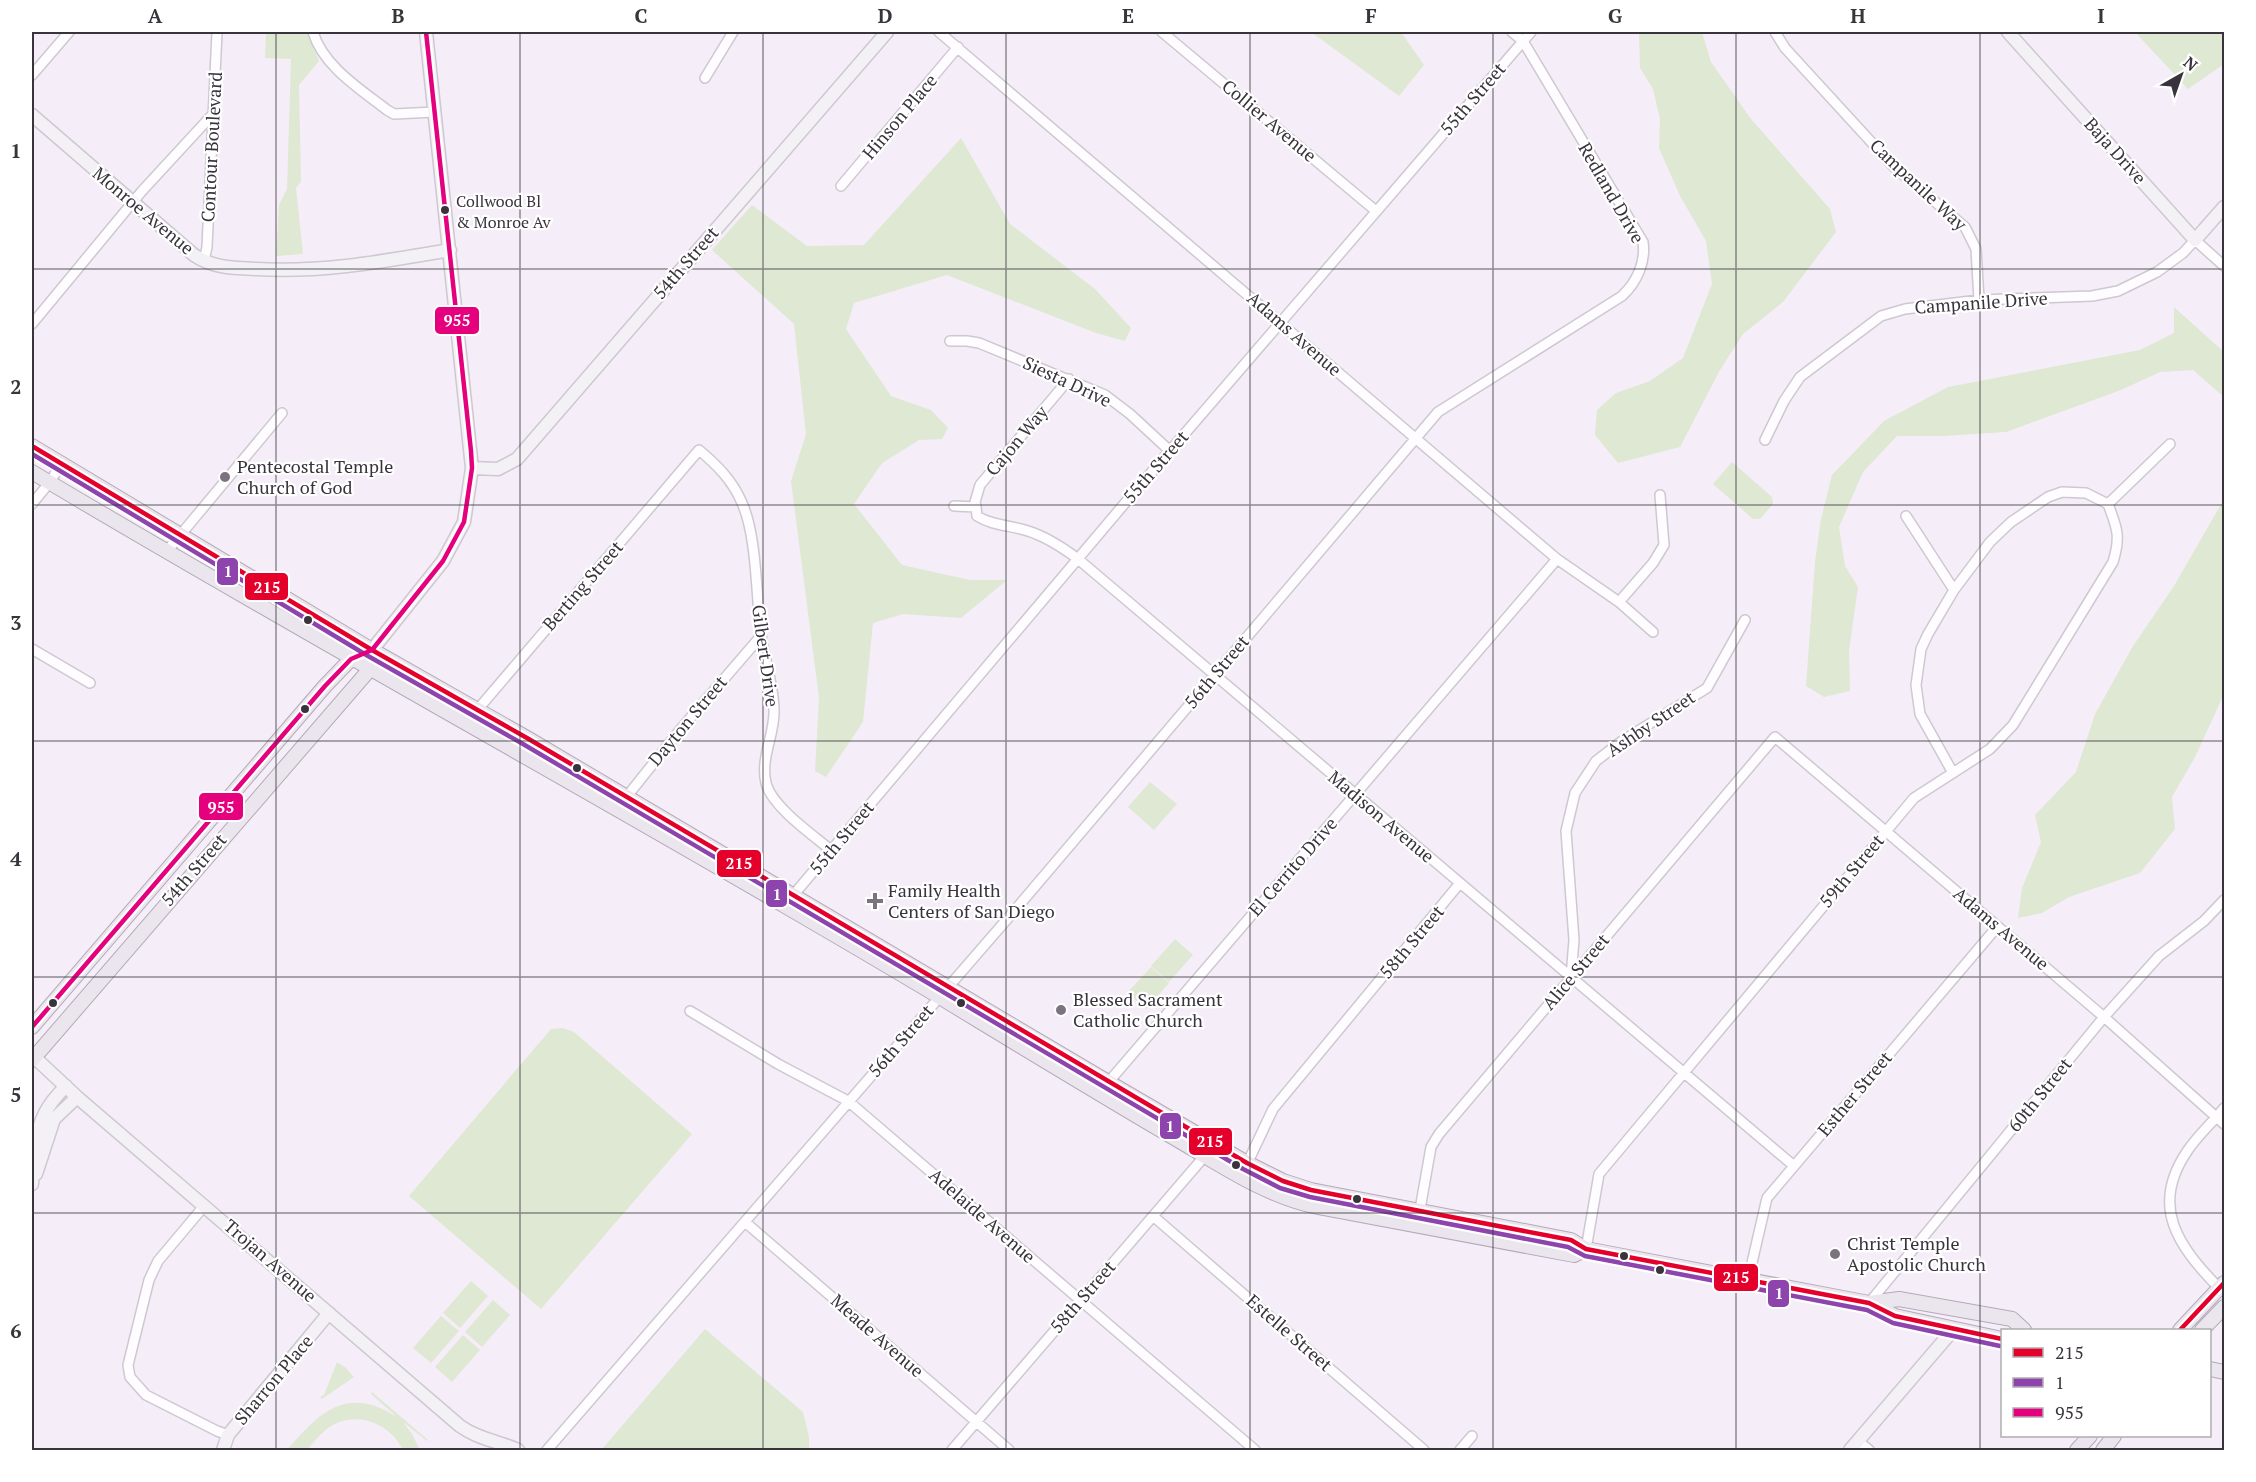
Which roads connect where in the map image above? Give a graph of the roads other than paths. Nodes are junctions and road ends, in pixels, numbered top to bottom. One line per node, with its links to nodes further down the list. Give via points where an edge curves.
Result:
1 (69, 32): 15 (street)
2 (217, 32): 18 (street, Contour Boulevard)
3 (313, 32): 17 (street, via 320,49 341,72 387,110 394,114)
4 (426, 32): 17 (street)
5 (733, 32): 16 (street)
6 (887, 32): 41 (street, 54th Street, via 517,459 498,469)
7 (939, 32): 14 (street, Adams Avenue)
8 (1162, 32): 23 (street, Collier Avenue)
9 (1512, 32): 13 (street, Redland Drive)
10 (1531, 32): 13 (street, 55th Street)
11 (1775, 32): 28 (street, Campanile Way, via 1785,48 1895,168 1965,227 1976,249)
12 (2008, 32): 24 (street, Baja Drive)
13 (1523, 41): 23 (street, 55th Street); 34 (street, Redland Drive, via 1643,242 1643,263 1622,296 1438,412)
14 (958, 47): 20 (street, Hinson Place); 29 (street, Adams Avenue)
15 (32, 75)
16 (705, 78)
17 (435, 112): 25 (street)
18 (213, 114): 21 (street); 26 (street, Contour Boulevard)
19 (32, 116): 21 (street, Monroe Avenue)
20 (841, 186)
21 (133, 202): 26 (street, Monroe Avenue); 30 (street)
22 (2224, 207): 24 (street, Campanile Drive)
23 (1376, 211): 29 (street, 55th Street)
24 (2195, 240): 27 (street, Baja Drive); 28 (street, Campanile Drive, via 2157,272 2118,291 2092,296)
25 (450, 250): 26 (street, Monroe Avenue, via 358,266 286,271 222,267); 41 (street)
26 (204, 261)
27 (2224, 266)
28 (1979, 300): 35 (street, Campanile Drive, via 1905,309 1881,316 1800,377)
29 (1281, 322): 34 (street, Adams Avenue); 39 (street, 55th Street)
30 (32, 324)
31 (950, 341): 32 (street, Siesta Drive, via 979,343)
32 (1069, 379): 39 (street, Siesta Drive, via 1105,395); 48 (street, Cajon Way, via 980,485)
33 (282, 413): 50 (street)
34 (1415, 437): 53 (street, Adams Avenue); 63 (street, 56th Street)
35 (1765, 440)
36 (2170, 444): 46 (street)
37 (32, 446): 40 (main road)
38 (699, 450): 58 (street, Gilbert Drive, via 718,466 742,502 749,524); 65 (street, Berting Street)
39 (1170, 451): 52 (street, 55th Street)
40 (61, 464): 43 (street); 50 (main road)
41 (472, 468): 60 (street, via 464,522 443,561)
42 (32, 472): 43 (main road)
43 (50, 483): 45 (street); 51 (main road)
44 (1660, 495): 55 (street, via 1664,545)
45 (32, 504)
46 (2108, 504): 54 (street, via 2085,493 2062,492 2048,497 1990,542); 68 (street, 59th Street, via 2119,544 2113,562 2013,725 1990,749)
47 (954, 506): 48 (street)
48 (976, 507): 52 (street, Madison Avenue, via 977,516 989,523 1042,536)
49 (1906, 516): 54 (street)
50 (180, 535): 51 (street); 60 (main road)
51 (167, 551): 61 (main road)
52 (1078, 559): 63 (street, Madison Avenue); 73 (street, 55th Street)
53 (1557, 559): 55 (street, Adams Avenue); 69 (street, El Cerrito Drive)
54 (1954, 590): 68 (street, via 1921,649 1916,685 1920,714)
55 (1620, 602): 57 (street, Adams Avenue)
56 (1746, 620): 78 (street, Ashby Street, via 1707,687 1596,761 1575,793 1566,831 1574,940)
57 (1653, 632)
58 (761, 636): 70 (street, Dayton Street); 73 (street, Gilbert Drive, via 775,711 766,753 766,783 781,807)
59 (32, 649): 64 (street)
60 (372, 650): 61 (main road, 54th Street); 62 (main road); 65 (main road)
61 (351, 658): 62 (main road); 82 (main road, 54th Street)
62 (370, 669): 66 (main road); 83 (main road, 54th Street)
63 (1215, 675): 69 (street, Madison Avenue); 79 (street, 56th Street)
64 (90, 683)
65 (478, 711): 66 (street, Berting Street); 70 (main road)
66 (467, 722): 71 (main road)
67 (1775, 737): 72 (street, Adams Avenue); 78 (street, Alice Street)
68 (1953, 773): 72 (street, 59th Street, via 1914,798)
69 (1355, 795): 74 (street, Madison Avenue); 86 (street, El Cerrito Drive)
70 (627, 796): 71 (street, Dayton Street); 76 (main road)
71 (616, 809): 76 (main road)
72 (1886, 831): 77 (street, Adams Avenue); 84 (street, 59th Street)
73 (832, 850): 76 (street, 55th Street)
74 (1460, 884): 78 (street, Madison Avenue); 93 (street, 58th Street, via 1273,1109)
75 (2224, 900): 81 (street, 60th Street, via 2159,956)
76 (789, 901): 79 (main road)
77 (1997, 927): 81 (street, Adams Avenue); 94 (street, Esther Street)
78 (1571, 976): 84 (street, Madison Avenue); 98 (street, Alice Street, via 1431,1147)
79 (944, 992): 86 (main road); 88 (street, 56th Street)
80 (690, 1011): 88 (street, Adelaide Avenue)
81 (2104, 1017): 90 (street, Adams Avenue); 106 (street, 60th Street)
82 (32, 1027)
83 (32, 1057): 85 (street, Trojan Avenue)
84 (1684, 1072): 94 (street, Madison Avenue); 102 (street, 59th Street, via 1599,1174)
85 (66, 1086): 87 (street, Trojan Avenue); 96 (street, via 41,1123)
86 (1103, 1088): 91 (main road); 92 (main road)
87 (77, 1096): 96 (street, via 54,1119); 97 (street, Trojan Avenue)
88 (848, 1101): 100 (street, 56th Street); 105 (street, Adelaide Avenue)
89 (2224, 1108): 90 (street)
90 (2221, 1121): 104 (street, via 2189,1149 2175,1172 2170,1206 2181,1244 2193,1262)
91 (1215, 1144): 92 (street, 58th Street); 93 (main road)
92 (1205, 1155): 95 (main road); 99 (street, 58th Street)
93 (1247, 1163): 95 (street, 58th Street); 98 (main road, via 1311,1190)
94 (1794, 1166): 103 (street, Esther Street, via 1767,1197)
95 (1241, 1176): 101 (main road, via 1277,1195 1308,1205)
96 (32, 1185)
97 (205, 1205): 108 (street, Trojan Avenue); 115 (street, via 158,1261 149,1280 128,1365 130,1377 147,1395)
98 (1419, 1212): 101 (street, Alice Street); 102 (main road, via 1571,1240)
99 (1153, 1216): 105 (street, 58th Street); 126 (street, Estelle Street)
100 (745, 1222): 114 (street, Meade Avenue); 122 (street, 56th Street)
101 (1417, 1226): 102 (main road, via 1574,1255)
102 (1586, 1249): 103 (main road)
103 (1748, 1280): 106 (main road)
104 (2222, 1285): 110 (main road)
105 (1080, 1301): 114 (street, 58th Street); 125 (street, Adelaide Avenue)
106 (1869, 1303): 109 (main road, via 1899,1299 2012,1319); 112 (main road, via 1895,1316)
107 (2224, 1307): 111 (main road)
108 (329, 1313): 115 (street, Sharron Place); 121 (street, Trojan Avenue, via 466,1430)
109 (2023, 1329)
110 (2181, 1329)
111 (2203, 1329)
112 (1953, 1330): 113 (main road); 119 (street)
113 (2001, 1339)
114 (976, 1423): 123 (street, 58th Street); 124 (street, Meade Avenue)
115 (228, 1435): 120 (street, Sharron Place)
116 (1472, 1436): 127 (street)
117 (2089, 1437): 129 (main road)
118 (2113, 1437): 130 (main road)
119 (1854, 1446): 128 (street)
120 (224, 1450)
121 (518, 1450)
122 (548, 1450)
123 (952, 1450)
124 (1009, 1450)
125 (1255, 1450)
126 (1424, 1450)
127 (1460, 1450)
128 (1869, 1450)
129 (2079, 1450)
130 (2103, 1450)

